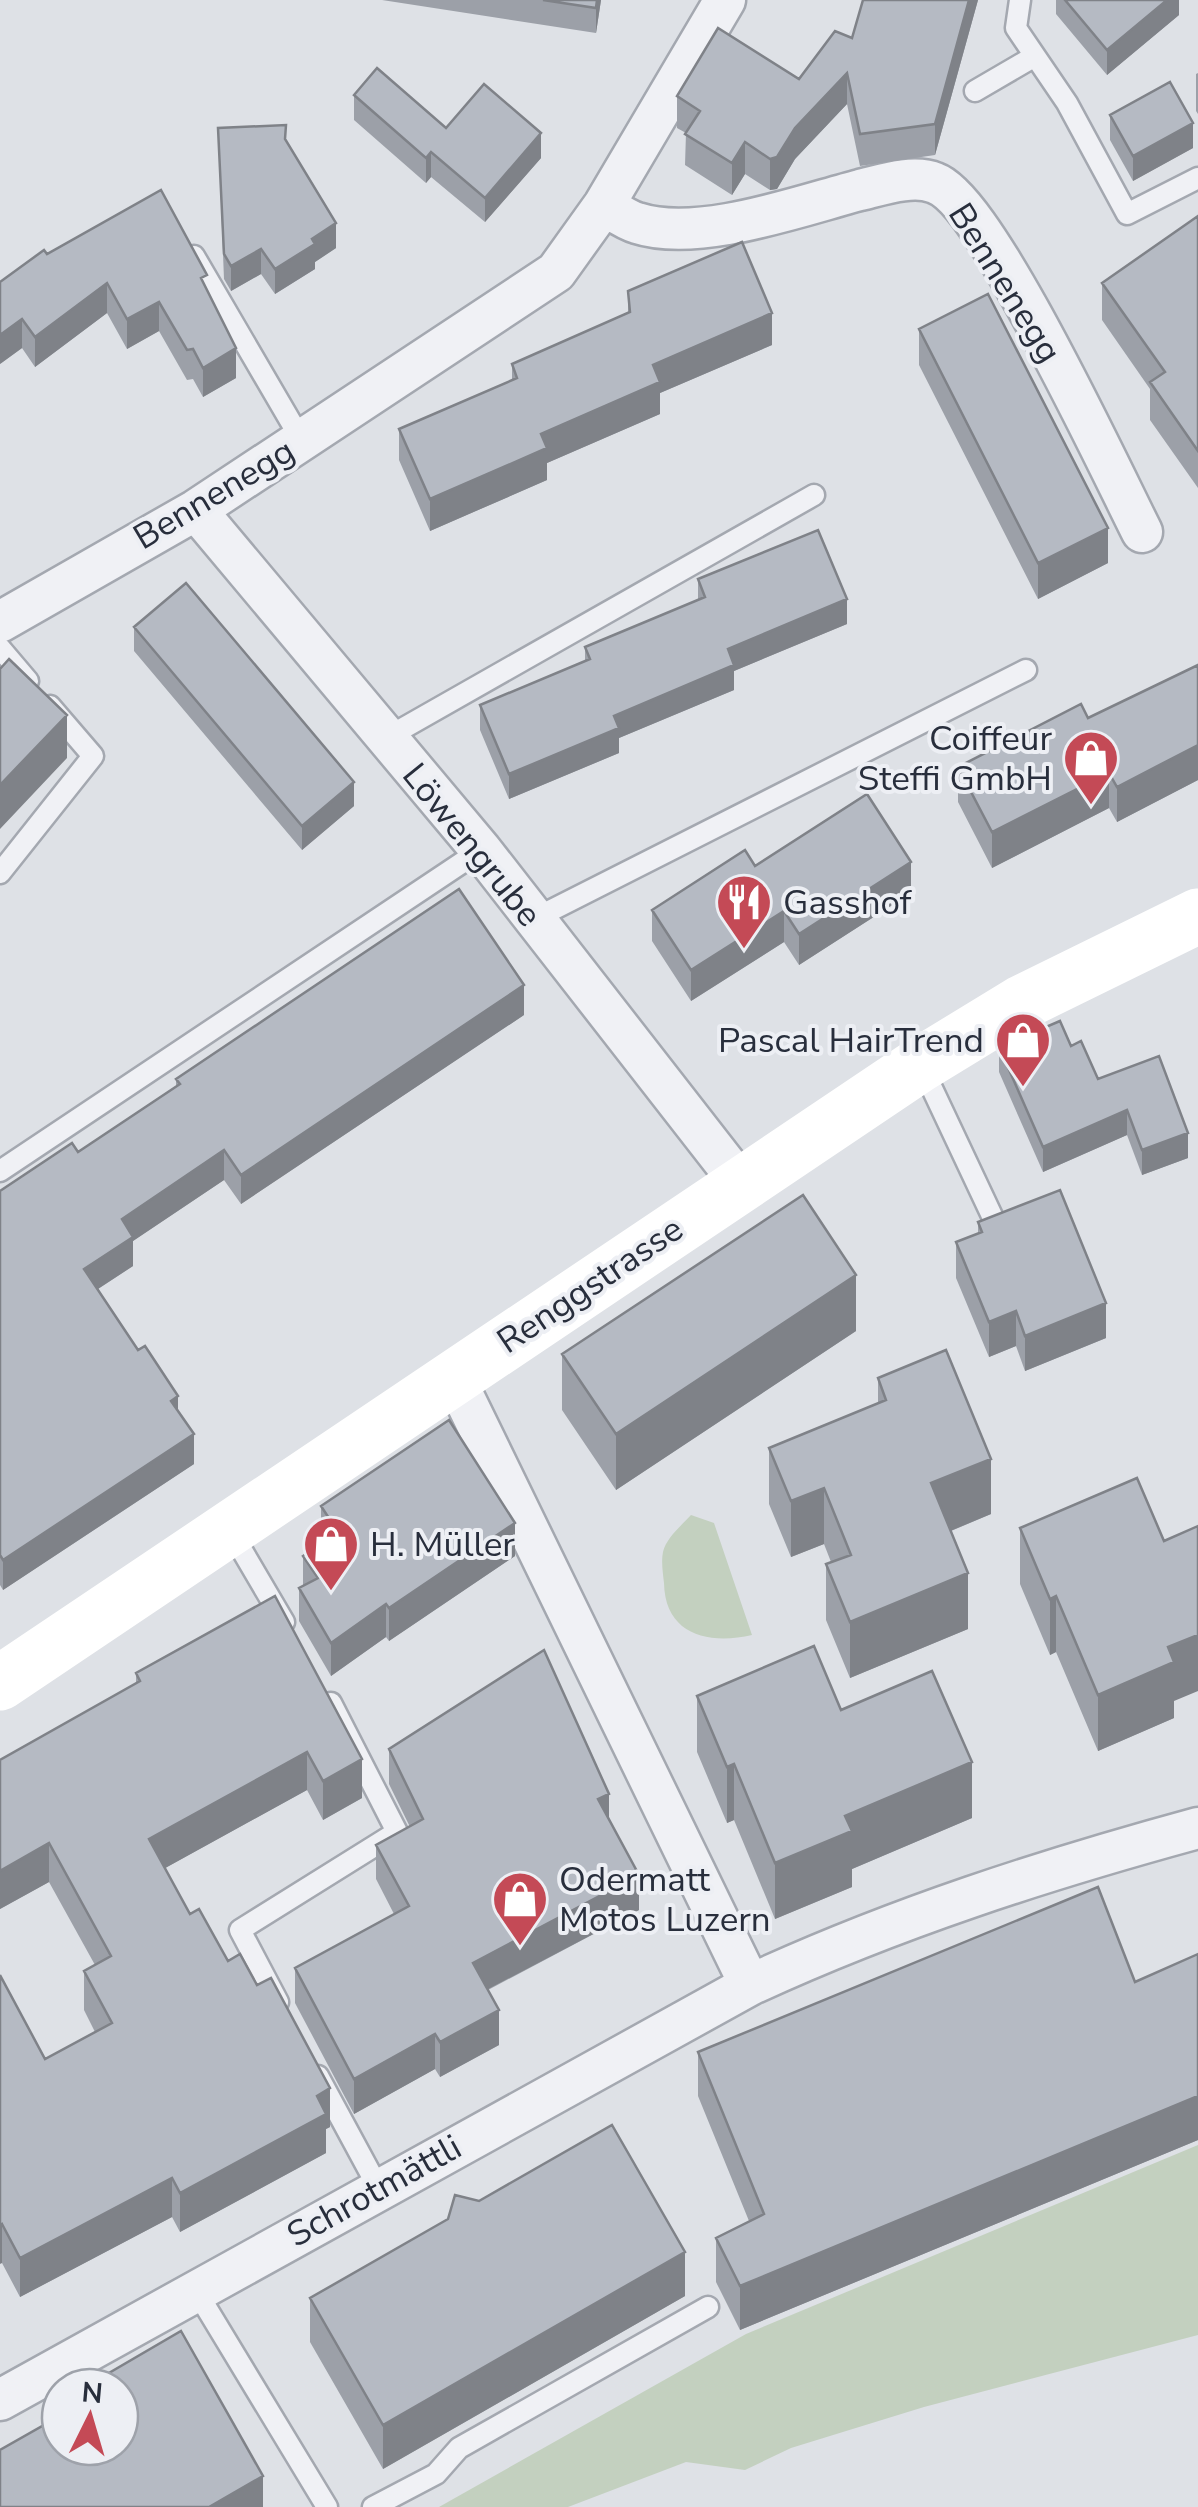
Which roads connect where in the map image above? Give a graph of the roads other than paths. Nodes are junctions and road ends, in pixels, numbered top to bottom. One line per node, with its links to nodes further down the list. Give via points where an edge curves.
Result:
1 (725, 0): 6 (street, Bennenegg)
2 (1020, 0): 3 (lane, via 1016,28)
3 (1035, 56): 4 (lane); 5 (lane, via 1127,214)
4 (975, 91)
5 (1198, 178)
6 (604, 206): 8 (street, Bennenegg, via 556,272); 11 (street, Bennenegg, via 636,223 685,228 887,183 936,183 957,199 1030,310)
7 (186, 241): 8 (lane)
8 (302, 441): 10 (street, Bennenegg)
9 (814, 495): 15 (lane)
10 (196, 510): 12 (street, Bennenegg); 15 (street, Löwengrube)
11 (1142, 532)
12 (0, 622)
13 (0, 648): 17 (lane, via 93,756)
14 (1026, 670): 19 (lane)
15 (386, 738): 16 (street, Löwengrube)
16 (481, 850): 19 (street, Löwengrube); 21 (lane)
17 (0, 873)
18 (1198, 916): 20 (main road, Renggstrasse, via 1021,1003)
19 (532, 920): 22 (street, Löwengrube)
20 (921, 1064): 22 (main road, Renggstrasse); 23 (lane)
21 (0, 1171)
22 (742, 1184): 24 (main road, Renggstrasse)
23 (1001, 1236)
24 (454, 1376): 25 (main road, Renggstrasse); 30 (street)
25 (229, 1529): 26 (lane); 28 (main road, Renggstrasse)
26 (296, 1642)
27 (316, 1677): 31 (lane, via 397,1832 240,1930)
28 (0, 1683)
29 (1198, 1828): 30 (street, Schrotmättli, via 1006,1881)
30 (750, 1985): 33 (street, Schrotmättli)
31 (293, 2030)
32 (310, 2062): 33 (lane)
33 (378, 2189): 34 (street, Schrotmättli)
34 (195, 2289): 36 (street, Schrotmättli); 37 (lane)
35 (708, 2307): 38 (lane, via 459,2448 436,2474)
36 (0, 2400)
37 (327, 2507)
38 (373, 2507)

